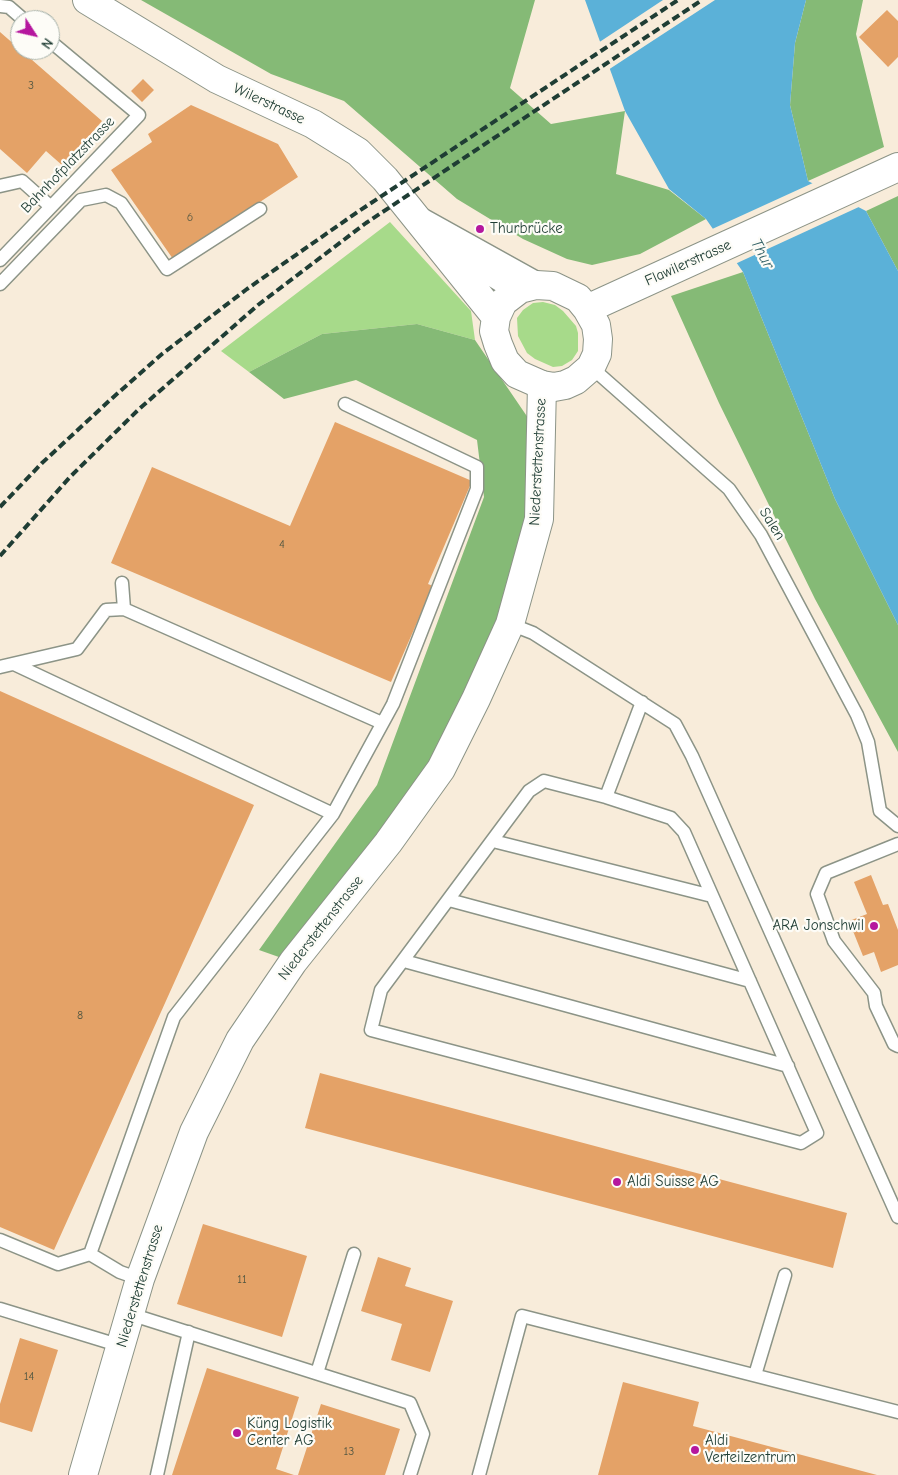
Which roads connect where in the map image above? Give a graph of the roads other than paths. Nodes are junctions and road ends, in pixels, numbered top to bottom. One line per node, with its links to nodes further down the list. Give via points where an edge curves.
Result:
1 (87, 0): 7 (main road, Wilerstrasse, via 217,79 313,124 358,152)
2 (0, 6): 3 (lane)
3 (12, 10)
4 (60, 50): 8 (lane, Bahnhofplatzstrasse, via 139,115)
5 (898, 167): 15 (main road, Flawilerstrasse)
6 (0, 186): 8 (lane, via 22,181)
7 (406, 205): 10 (main road, Wilerstrasse); 13 (lane)
8 (51, 207): 11 (lane, Bahnhofplatzstrasse)
9 (260, 209): 12 (lane, via 167,269 121,203 106,195 81,200)
10 (429, 233): 14 (main road, Wilerstrasse); 16 (main road, Wilerstrasse)
11 (0, 260)
12 (0, 284)
13 (553, 286): 14 (main road); 15 (main road, via 578,298)
14 (520, 289): 16 (main road, via 503,302)
15 (587, 309): 17 (main road, via 596,325 598,339 597,354)
16 (496, 317): 18 (main road, via 494,331 505,361 517,374)
17 (591, 367): 18 (main road, via 565,385); 29 (lane, Salen, via 729,489 761,535 857,714 868,742 880,811)
18 (542, 385): 22 (main road, Niederstettenstrasse, via 539,519)
19 (345, 404): 26 (lane, via 477,467 477,489 393,704)
20 (122, 583): 21 (lane)
21 (124, 609): 23 (lane, via 106,610 76,649); 26 (lane)
22 (510, 624): 25 (lane, via 533,633); 43 (main road, Niederstettenstrasse, via 441,769 388,843 293,962 240,1040 194,1132)
23 (14, 664): 24 (lane); 28 (lane)
24 (0, 667)
25 (642, 702): 27 (lane); 38 (lane, via 675,724 692,756)
26 (382, 723): 28 (lane)
27 (606, 797): 30 (lane, via 544,781 529,792); 32 (lane, via 670,818 684,832)
28 (333, 814): 40 (lane, via 174,1017)
29 (898, 826)
30 (493, 841): 32 (lane); 33 (lane)
31 (898, 844): 36 (lane, via 826,873 817,894 834,941 874,993 876,1006 894,1044)
32 (712, 896): 35 (lane)
33 (448, 900): 34 (lane); 35 (lane)
34 (404, 960): 37 (lane); 37 (lane, via 381,990 371,1030 800,1142 817,1133)
35 (750, 981): 37 (lane)
36 (898, 1046)
37 (788, 1066)
38 (898, 1217)
39 (0, 1240): 40 (lane, via 58,1264)
40 (90, 1254): 43 (lane, via 120,1272)
41 (354, 1254): 48 (lane)
42 (785, 1275): 49 (lane)
43 (140, 1279): 45 (main road, Niederstettenstrasse)
44 (0, 1309): 47 (lane)
45 (130, 1314): 46 (lane); 47 (main road, Niederstettenstrasse)
46 (189, 1332): 48 (lane); 52 (lane)
47 (121, 1346): 51 (main road, Niederstettenstrasse)
48 (317, 1373): 53 (lane, via 410,1403 423,1434)
49 (755, 1375): 50 (lane); 54 (lane, via 522,1316)
50 (898, 1412)
51 (83, 1475)
52 (158, 1475)
53 (410, 1475)
54 (479, 1475)

